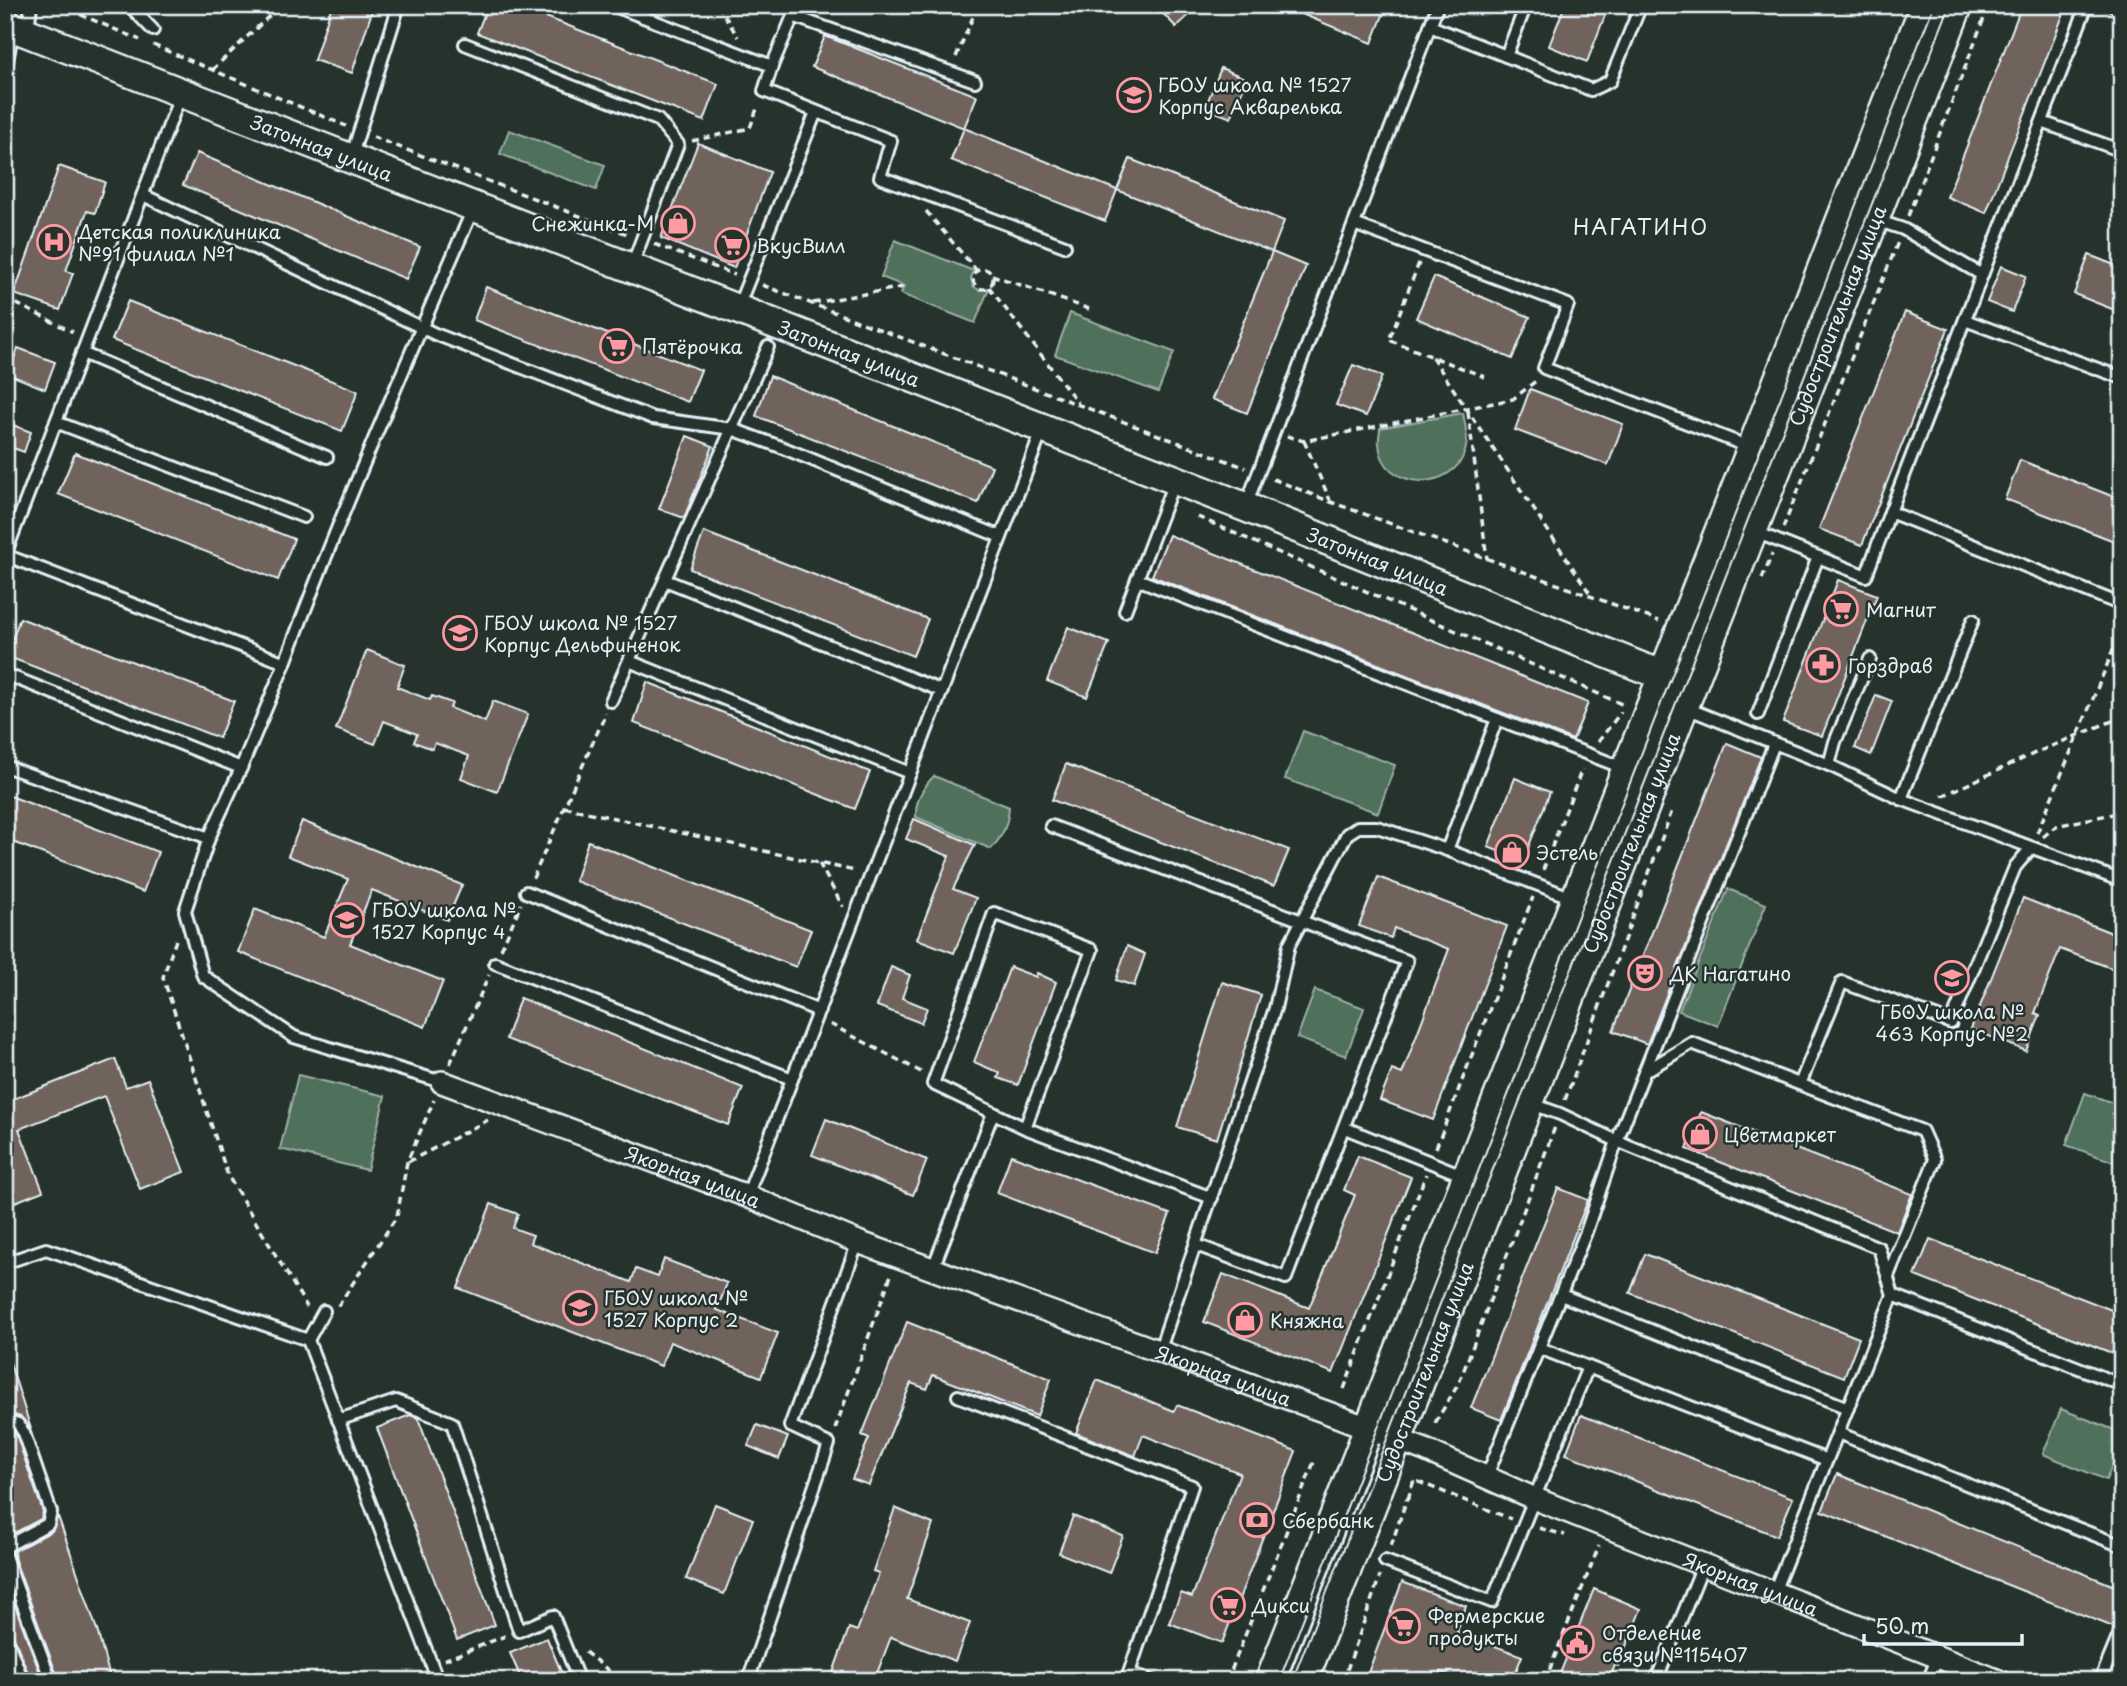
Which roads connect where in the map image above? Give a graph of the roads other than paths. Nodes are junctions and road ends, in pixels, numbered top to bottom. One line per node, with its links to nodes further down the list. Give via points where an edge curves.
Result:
1 (128, 5): 15 (lane)
2 (399, 5): 25 (lane)
3 (612, 5): 18 (lane)
4 (1438, 5): 14 (lane)
5 (1526, 5): 17 (lane)
6 (1641, 5): 17 (lane, via 1610,82 1591,90)
7 (1925, 5): 28 (street, Судостроительная улица)
8 (1942, 5): 28 (lane)
9 (1958, 5): 28 (street, Судостроительная улица)
10 (2087, 5): 23 (lane)
11 (2113, 5): 12 (lane)
12 (2122, 9)
13 (19, 22): 19 (lane); 21 (street, Затонная улица)
14 (1430, 26): 17 (lane); 29 (lane)
15 (153, 30)
16 (465, 44): 31 (lane, via 658,120 678,144)
17 (1506, 56)
18 (772, 66): 20 (lane, via 793,16); 22 (lane, via 764,91)
19 (5, 73)
20 (975, 81)
21 (182, 93): 25 (street, Затонная улица); 26 (lane)
22 (816, 112): 30 (lane, via 891,141 880,177); 33 (lane)
23 (2042, 122): 24 (lane); 32 (lane)
24 (2122, 151)
25 (351, 158): 27 (street, Затонная улица)
26 (143, 195): 35 (lane); 37 (lane)
27 (474, 206): 31 (street, Затонная улица); 35 (lane)
28 (1860, 214): 32 (lane, via 1903,229); 42 (street, Судостроительная улица); 48 (street, Судостроительная улица); 61 (lane)
29 (1354, 225): 42 (lane, via 1568,305 1544,368); 45 (lane)
30 (1065, 246)
31 (631, 268): 33 (street, Затонная улица)
32 (1982, 275): 34 (lane)
33 (737, 309): 40 (street, Затонная улица)
34 (1965, 320): 38 (lane); 46 (lane)
35 (421, 327): 41 (lane, via 653,418); 59 (lane)
36 (768, 347): 41 (lane)
37 (82, 353): 39 (lane); 43 (lane)
38 (2122, 378)
39 (56, 422): 47 (lane); 50 (lane)
40 (1043, 428): 44 (street, Затонная улица); 49 (lane)
41 (732, 429): 49 (lane); 53 (lane)
42 (1752, 448): 61 (street, Судостроительная улица)
43 (327, 457)
44 (1170, 491): 45 (street, Затонная улица); 52 (lane)
45 (1245, 507): 61 (street, Затонная улица)
46 (1890, 513): 51 (lane, via 1866,576); 54 (lane)
47 (304, 517)
48 (1753, 531): 51 (lane); 61 (street, Судостроительная улица)
49 (1001, 537): 62 (lane)
50 (5, 555): 59 (lane)
51 (1818, 557): 64 (lane)
52 (1137, 579): 55 (lane); 65 (lane)
53 (665, 580): 58 (lane); 62 (lane)
54 (2122, 605)
55 (1125, 611)
56 (1973, 620): 72 (lane)
57 (1870, 659): 67 (lane)
58 (629, 661): 63 (lane); 71 (lane)
59 (285, 663): 69 (lane)
60 (5, 674): 69 (lane)
61 (1679, 687): 66 (lane); 70 (street, Судостроительная улица); 87 (street, Судостроительная улица)
62 (942, 691): 71 (lane)
63 (611, 701)
64 (1758, 714)
65 (1497, 719): 70 (lane); 76 (lane)
66 (1774, 744): 67 (lane); 83 (lane)
67 (1829, 765): 72 (lane)
68 (5, 766): 74 (lane)
69 (241, 768): 74 (lane)
70 (1626, 769): 79 (street, Судостроительная улица)
71 (910, 773): 82 (lane)
72 (1901, 799): 75 (lane)
73 (1051, 826): 80 (lane)
74 (209, 838): 85 (lane, via 185,911 202,976 294,1037)
75 (2031, 848): 77 (lane); 86 (lane, via 2015,867 1951,1023 1842,982)
76 (1447, 850): 79 (lane); 80 (lane, via 1377,827 1358,827 1347,834)
77 (2122, 881)
78 (526, 892): 82 (lane)
79 (1576, 899): 87 (street, Судостроительная улица)
80 (1302, 920): 90 (lane, via 1407,961); 94 (lane, via 1289,945 1275,1008)
81 (495, 963): 84 (lane)
82 (817, 1014): 84 (lane)
83 (1644, 1072): 86 (lane, via 1692,1043); 91 (lane)
84 (792, 1079): 93 (lane)
85 (442, 1082): 93 (street, Якорная улица)
86 (1800, 1084): 99 (lane, via 1922,1130 1936,1160)
87 (1514, 1098): 91 (lane); 92 (street, Судостроительная улица); 113 (street, Судостроительная улица)
88 (993, 1113): 89 (lane); 89 (lane, via 933,1084 933,1078 994,914 1092,950); 98 (lane)
89 (1025, 1128): 94 (lane)
90 (1345, 1128): 92 (lane); 96 (lane, via 1286,1278)
91 (1617, 1141): 99 (lane, via 1879,1248); 100 (lane)
92 (1467, 1177): 113 (street, Судостроительная улица)
93 (747, 1196): 95 (street, Якорная улица)
94 (1212, 1198): 96 (lane)
95 (858, 1242): 98 (street, Якорная улица); 131 (lane, via 790,1426 829,1444)
96 (1196, 1245): 105 (lane)
97 (5, 1264): 103 (lane, via 46,1249)
98 (933, 1268): 105 (street, Якорная улица)
99 (1888, 1276): 101 (lane)
100 (1560, 1295): 104 (lane); 109 (lane)
101 (1894, 1295): 107 (lane); 109 (lane)
102 (324, 1311): 103 (lane)
103 (308, 1340): 111 (lane)
104 (1539, 1348): 106 (lane); 115 (lane)
105 (1160, 1352): 113 (street, Якорная улица)
106 (1588, 1367): 114 (lane); 116 (lane)
107 (2122, 1385)
108 (958, 1396): 126 (lane, via 1192,1486)
109 (1848, 1408): 112 (lane)
110 (5, 1420): 118 (lane, via 18,1424 24,1433 51,1512 48,1524)
111 (338, 1420): 129 (lane); 130 (lane, via 396,1401 452,1423 519,1631 553,1616)
112 (1838, 1433): 114 (lane); 117 (lane)
113 (1383, 1434): 115 (street, Якорная улица); 133 (street, Судостроительная улица); 134 (street, Судостроительная улица)
114 (1827, 1460): 122 (lane)
115 (1486, 1478): 116 (street, Якорная улица)
116 (1533, 1498): 120 (lane, via 1492,1602); 121 (street, Якорная улица)
117 (2122, 1546)
118 (5, 1547)
119 (5, 1556): 128 (lane)
120 (1385, 1561)
121 (1703, 1565): 122 (street, Якорная улица); 135 (lane)
122 (1774, 1592): 125 (street, Якорная улица)
123 (2122, 1628): 138 (lane)
124 (5, 1635): 127 (lane)
125 (1938, 1657): 136 (lane); 137 (street, Якорная улица)
126 (1127, 1677): 132 (lane)
127 (23, 1681)
128 (51, 1681)
129 (438, 1681)
130 (579, 1681)
131 (748, 1681)
132 (1152, 1681)
133 (1270, 1681)
134 (1303, 1681)
135 (1656, 1681)
136 (1928, 1681)
137 (1999, 1681)
138 (2100, 1681)

